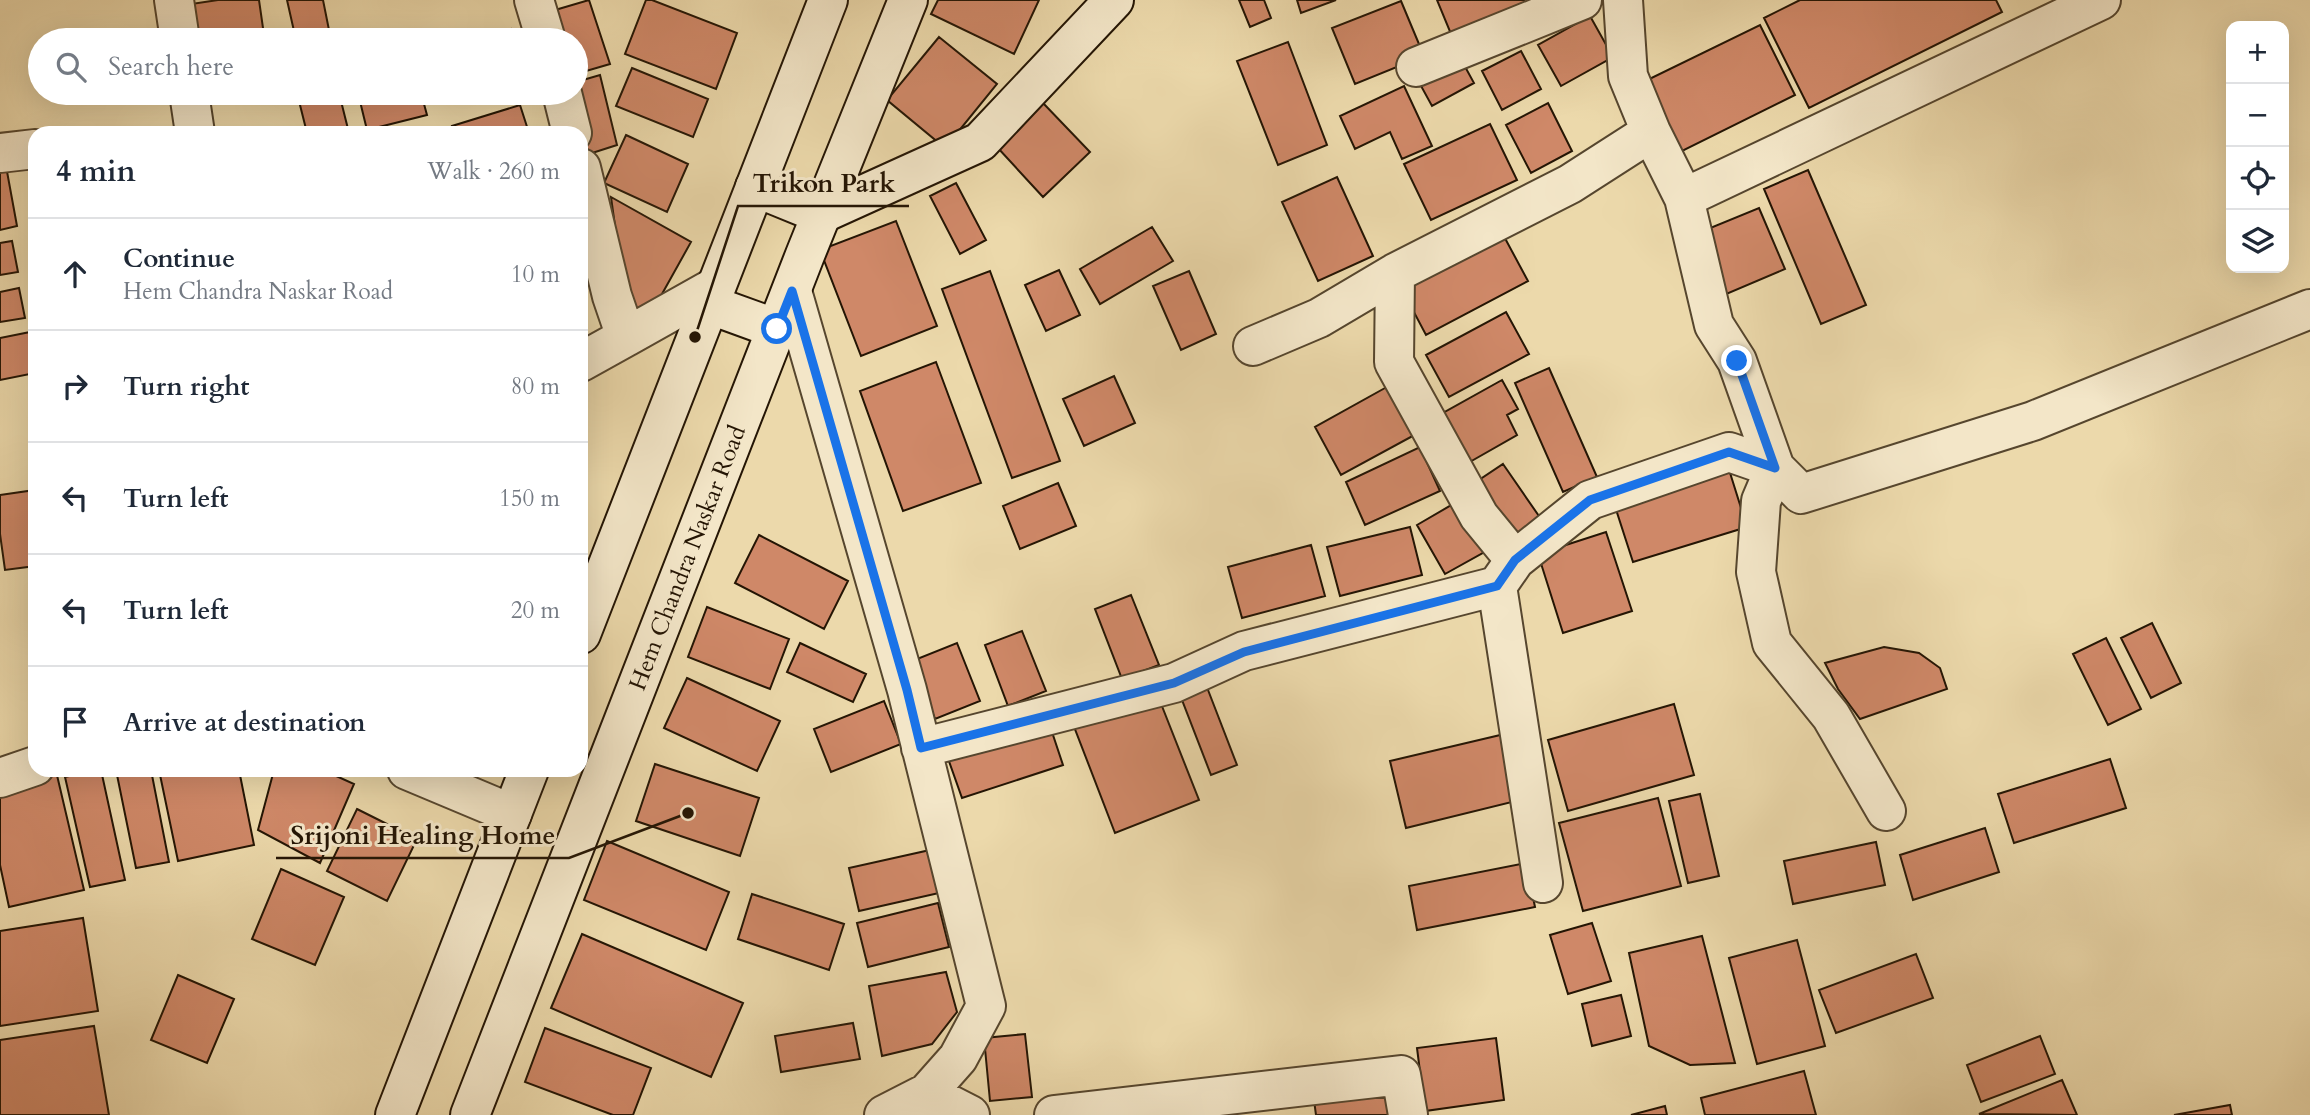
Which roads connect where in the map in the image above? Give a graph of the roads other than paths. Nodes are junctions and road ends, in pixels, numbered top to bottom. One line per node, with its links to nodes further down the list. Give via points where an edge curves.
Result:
1 (174, 0): 9 (street)
2 (534, 0): 10 (street)
3 (828, 0): 19 (street)
4 (908, 0): 22 (street, Hem Chandra Naskar Road)
5 (1114, 0): 22 (street, via 980,142)
6 (1582, 0): 11 (street)
7 (1623, 0): 16 (street, via 1628,76)
8 (2101, 0): 21 (street)
9 (178, 28)
10 (542, 28)
11 (1416, 66)
12 (190, 105): 14 (street)
13 (565, 105): 15 (street)
14 (194, 126)
15 (570, 126)
16 (1651, 132): 21 (street); 23 (street, via 1570,184)
17 (28, 150): 18 (street)
18 (0, 153)
19 (755, 187): 22 (street); 25 (street)
20 (588, 197): 28 (street)
21 (1684, 198): 31 (street, via 1714,325 1737,361)
22 (821, 214): 24 (street, Hem Chandra Naskar Road)
23 (1395, 273): 29 (street, via 1319,318); 32 (street, via 1394,362)
24 (792, 291): 27 (street, Hem Chandra Naskar Road); 34 (street)
25 (711, 295): 27 (street); 28 (street); 33 (street)
26 (2310, 309): 31 (street, via 2033,421 1801,494)
27 (777, 329): 44 (street, Hem Chandra Naskar Road)
28 (626, 337): 30 (street)
29 (1254, 346)
30 (588, 358)
31 (1775, 468): 32 (street, via 1729,452 1590,500); 39 (street, via 1761,501 1756,572 1772,643 1831,716)
32 (1506, 573): 34 (street, via 1244,652 1174,683); 41 (street)
33 (588, 616)
34 (921, 748): 42 (street, via 986,1006 958,1058)
35 (28, 768): 38 (street)
36 (424, 777): 40 (street)
37 (526, 777): 40 (street)
38 (0, 778)
39 (1886, 811)
40 (512, 814): 43 (street)
41 (1543, 883)
42 (927, 1093): 45 (street); 46 (street)
43 (395, 1115)
44 (470, 1115)
45 (884, 1115)
46 (970, 1115)
47 (1054, 1115): 48 (street, via 1401,1075)
48 (1408, 1115)

